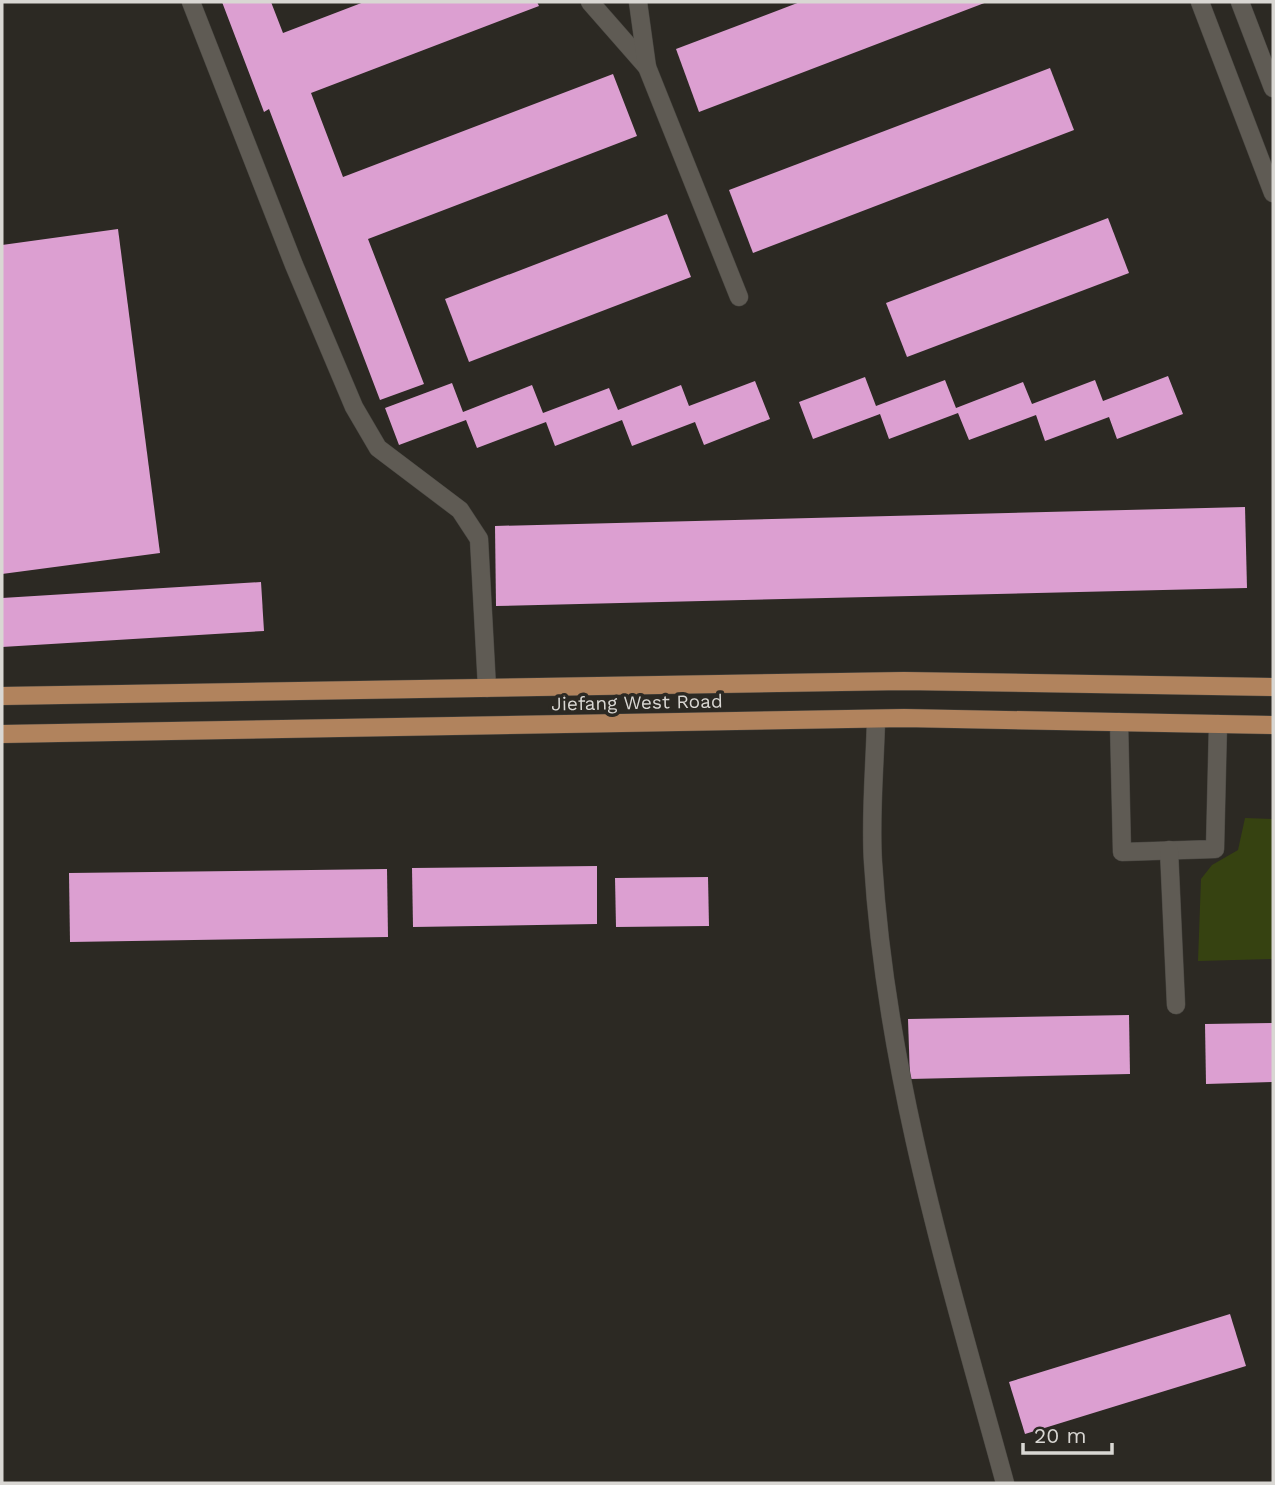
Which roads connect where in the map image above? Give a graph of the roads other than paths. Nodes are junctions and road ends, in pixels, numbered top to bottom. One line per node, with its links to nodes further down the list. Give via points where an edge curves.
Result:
1 (191, 2): 11 (street, via 354,407 379,449 460,510 479,538)
2 (590, 2): 6 (street)
3 (638, 2): 6 (street)
4 (1200, 2): 8 (street)
5 (1240, 2): 7 (street)
6 (647, 67): 9 (street)
7 (1273, 88)
8 (1273, 193)
9 (738, 297)
10 (1273, 687): 11 (main road, Jiefang West Road, via 904,681)
11 (487, 688): 12 (main road, Jiefang West Road)
12 (2, 696)
13 (876, 719): 14 (main road, Jiefang West Road); 17 (main road, Jiefang West Road); 20 (street, via 873,861 891,1016 917,1160)
14 (1119, 722): 15 (main road, Jiefang West Road); 18 (street, via 1122,852)
15 (1217, 724): 16 (main road, Jiefang West Road); 18 (street, via 1215,849)
16 (1273, 724)
17 (2, 734)
18 (1169, 850): 19 (street)
19 (1175, 1005)
20 (1005, 1483)

